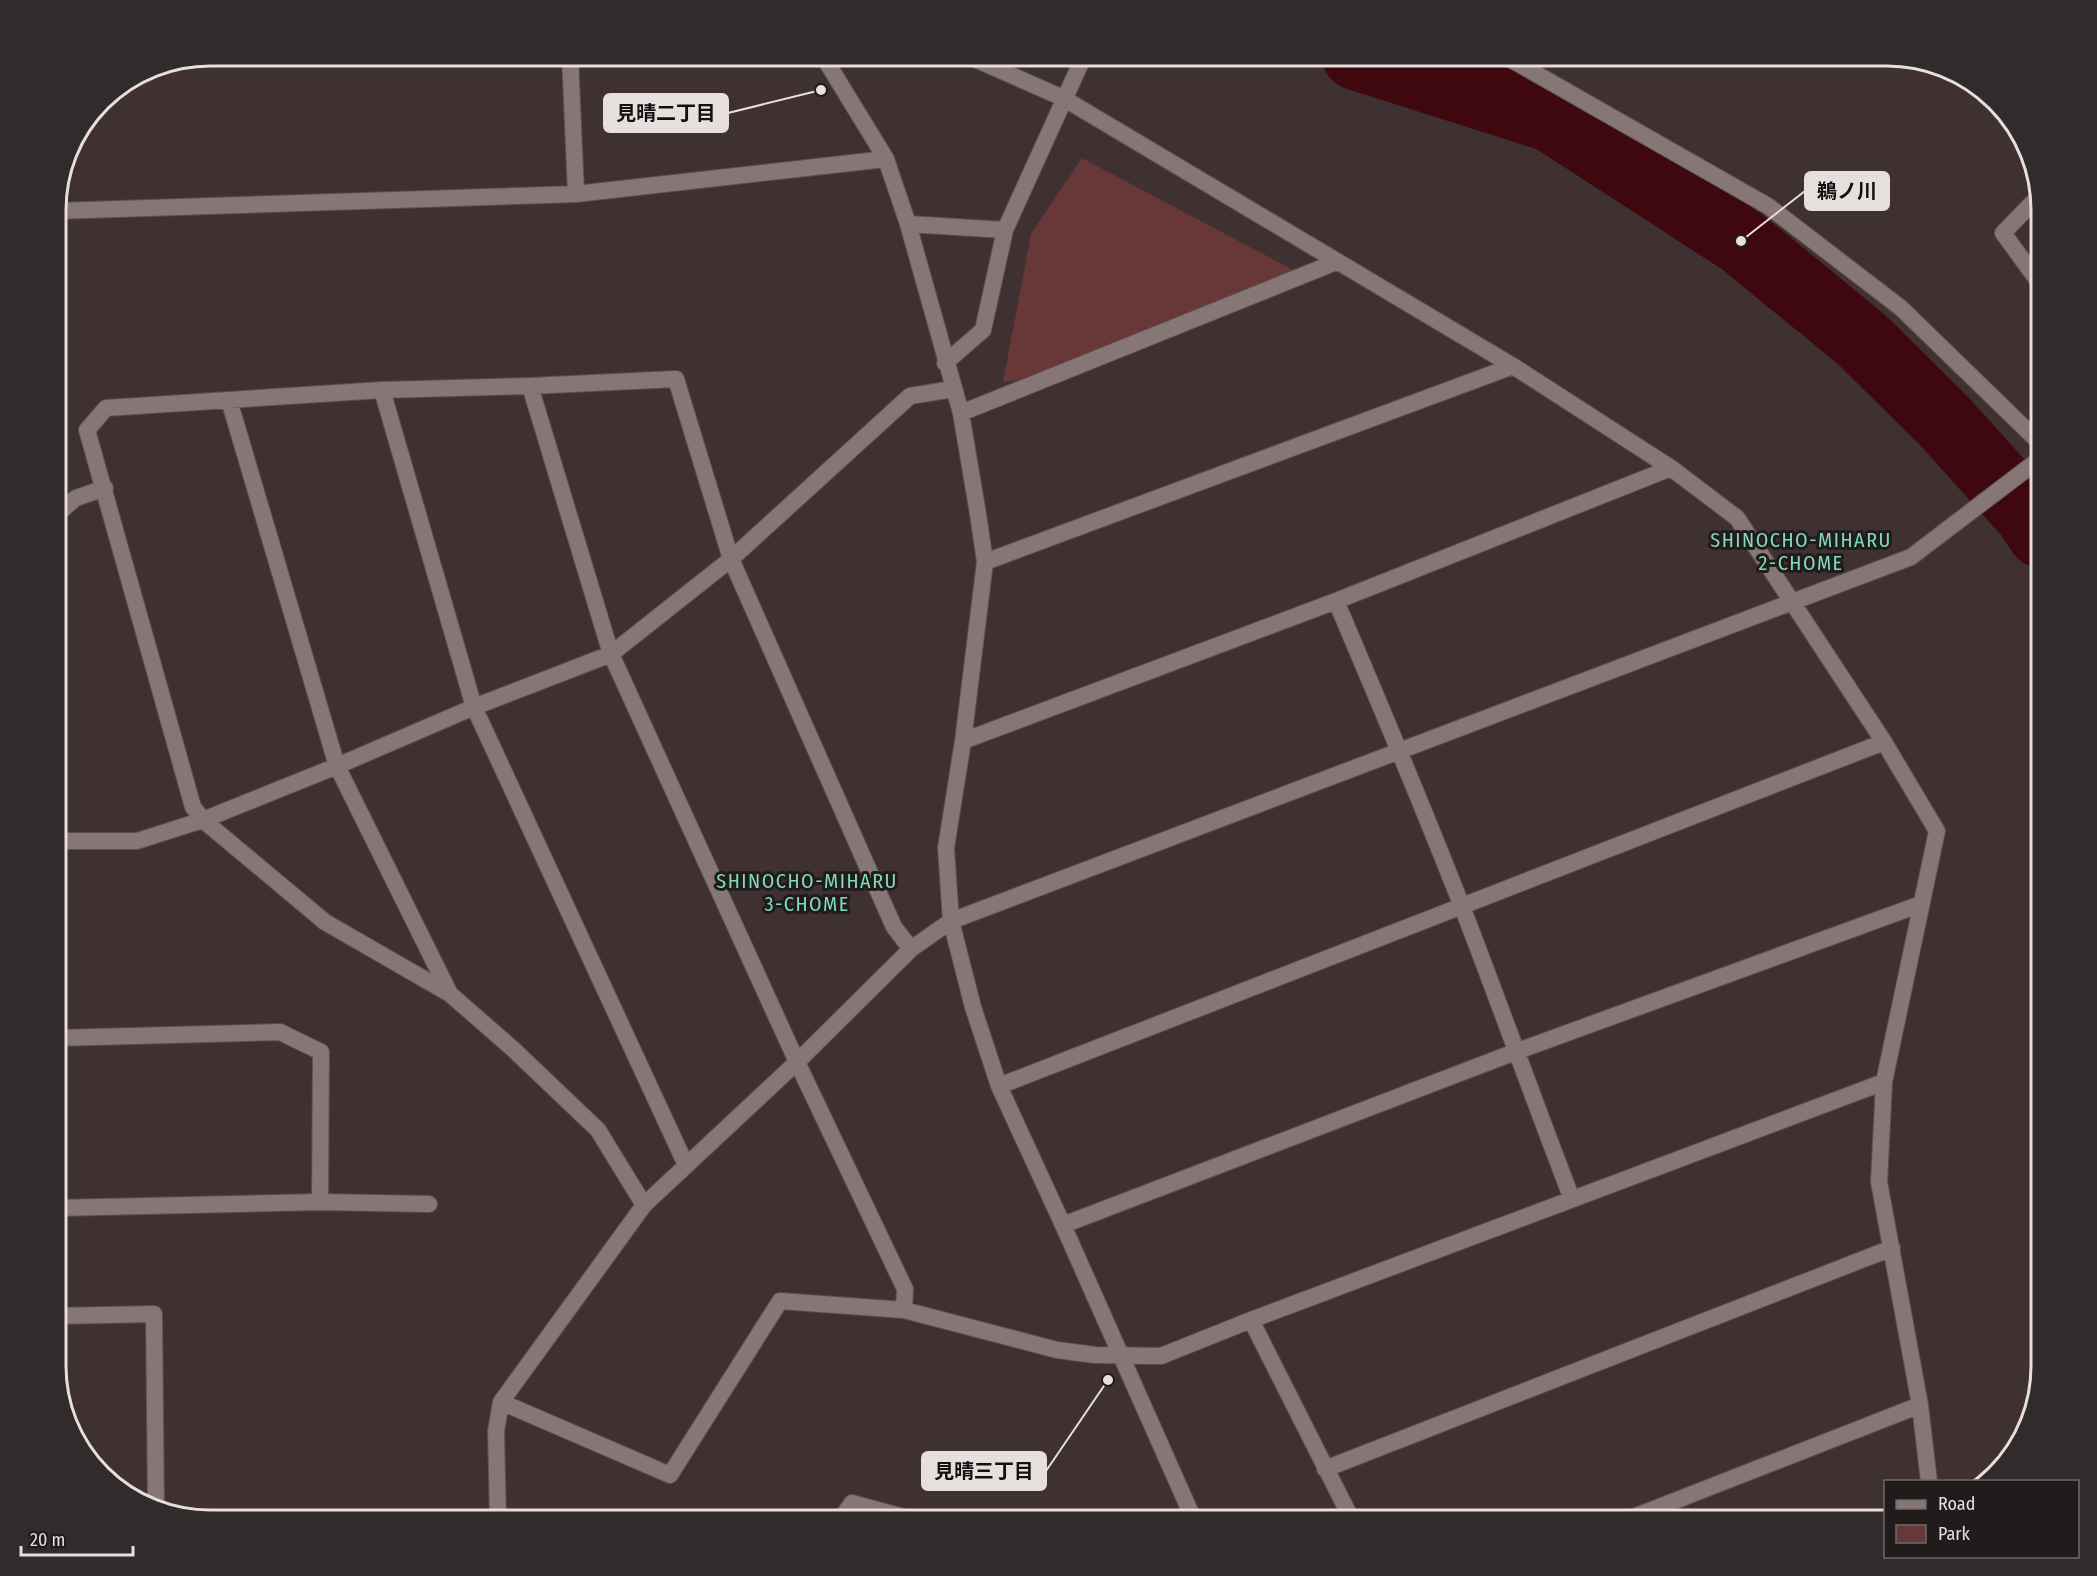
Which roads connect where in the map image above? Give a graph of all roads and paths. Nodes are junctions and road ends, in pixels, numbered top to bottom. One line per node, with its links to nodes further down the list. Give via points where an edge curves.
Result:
1 (570, 66): 8 (street)
2 (829, 66): 7 (street)
3 (991, 66): 6 (street)
4 (1079, 66): 6 (street)
5 (1523, 66): 22 (street, via 1768,206 1901,308)
6 (1064, 98): 12 (street); 13 (street)
7 (886, 159): 8 (street); 11 (street)
8 (576, 194): 10 (street)
9 (2031, 205): 14 (street, via 2003,233)
10 (66, 211)
11 (908, 224): 12 (street); 15 (street)
12 (1005, 230): 15 (street, via 983,330)
13 (1336, 262): 16 (street); 21 (street)
14 (2031, 270)
15 (945, 363): 18 (street)
16 (1513, 366): 24 (street); 28 (street)
17 (530, 386): 19 (street); 27 (street, via 676,379); 31 (street)
18 (953, 389): 21 (street); 27 (street, via 910,396)
19 (382, 390): 20 (street); 32 (street)
20 (229, 400): 25 (street, via 106,408 87,430); 36 (street)
21 (961, 413): 28 (street)
22 (2031, 433)
23 (2031, 466): 30 (street, via 1911,558)
24 (1671, 468): 29 (street); 30 (street, via 1737,518)
25 (105, 488): 26 (street, via 76,498); 37 (street, via 193,807)
26 (66, 506)
27 (731, 559): 31 (street); 42 (street, via 894,927)
28 (985, 562): 33 (street)
29 (1336, 601): 33 (street); 35 (street)
30 (1792, 603): 34 (street); 35 (street)
31 (611, 654): 32 (street); 46 (street)
32 (474, 707): 36 (street); 49 (street)
33 (963, 741): 41 (street, via 946,848)
34 (1884, 742): 39 (street, via 1937,831); 40 (street)
35 (1400, 752): 40 (street); 41 (street)
36 (337, 766): 37 (street); 43 (street)
37 (203, 820): 38 (street, via 137,841); 43 (street, via 325,922)
38 (66, 841)
39 (1922, 904): 45 (street); 47 (street)
40 (1461, 906): 45 (street); 48 (street)
41 (951, 921): 42 (street); 48 (street)
42 (911, 949): 46 (street)
43 (450, 994): 53 (street, via 598,1130)
44 (66, 1038): 51 (street, via 280,1032 321,1052)
45 (1515, 1052): 50 (street); 55 (street)
46 (797, 1062): 49 (street); 57 (street, via 905,1288)
47 (1884, 1082): 50 (street); 56 (street, via 1879,1182)
48 (999, 1086): 55 (street)
49 (686, 1166): 53 (street)
50 (1572, 1198): 59 (street)
51 (320, 1202): 52 (street); 54 (street)
52 (429, 1204)
53 (644, 1205): 61 (street)
54 (66, 1208)
55 (1064, 1225): 60 (street)
56 (1892, 1248): 62 (street); 63 (street)
57 (904, 1310): 60 (street, via 1057,1350); 61 (street, via 780,1301 670,1475)
58 (66, 1317): 65 (street, via 154,1314)
59 (1251, 1320): 60 (street, via 1161,1356); 63 (street)
60 (1120, 1355): 69 (street)
61 (501, 1402): 66 (street, via 496,1431)
62 (1920, 1405): 64 (street); 71 (street)
63 (1325, 1469): 70 (street)
64 (1929, 1480)
65 (156, 1499)
66 (498, 1510)
67 (847, 1510): 68 (street, via 852,1503)
68 (876, 1510)
69 (1189, 1510)
70 (1346, 1510)
71 (1654, 1510)

